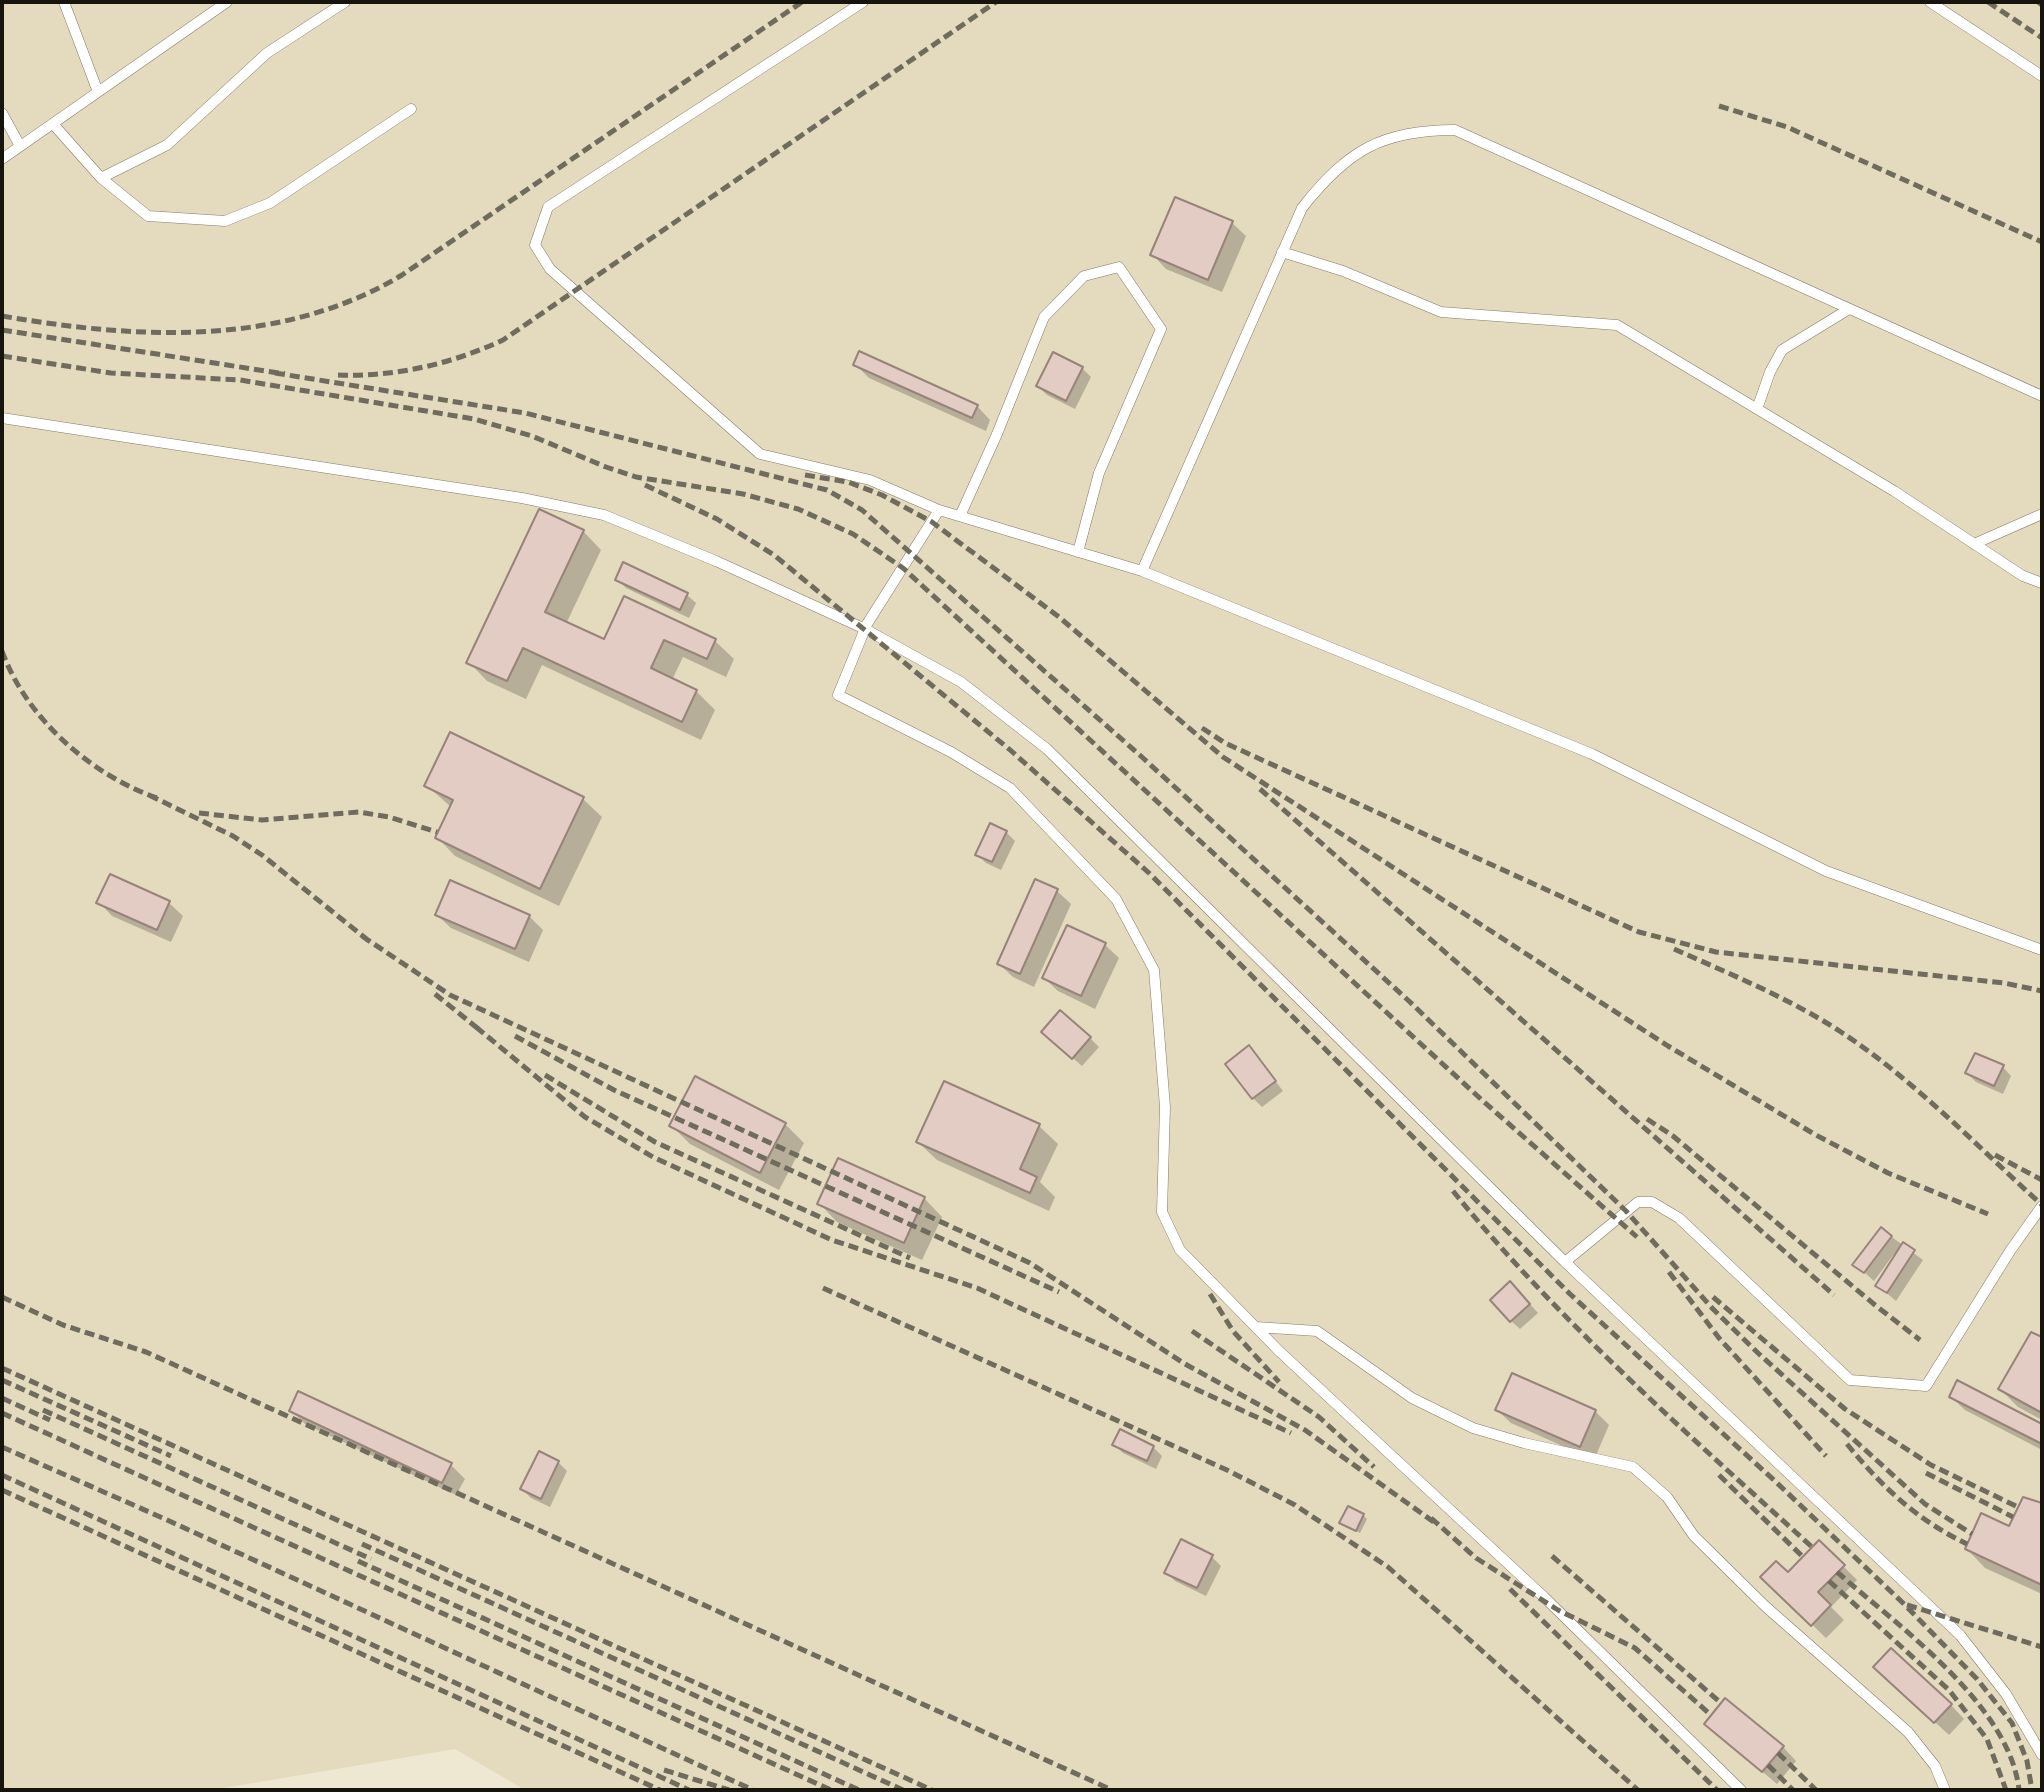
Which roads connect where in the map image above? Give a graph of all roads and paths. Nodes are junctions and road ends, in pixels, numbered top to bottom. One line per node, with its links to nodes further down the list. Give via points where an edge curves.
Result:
1 (64, 2): 7 (lane)
2 (227, 2): 7 (lane)
3 (345, 2): 13 (lane, via 267,53 167,145)
4 (863, 2): 19 (lane, via 548,207 535,245 550,269 760,454 870,480)
5 (1930, 2): 6 (lane)
6 (2042, 76)
7 (98, 92): 10 (lane)
8 (411, 109): 13 (lane, via 270,204 225,221 148,216)
9 (2, 113): 11 (lane)
10 (54, 124): 11 (lane); 13 (lane)
11 (20, 146): 12 (lane)
12 (2, 159)
13 (101, 178)
14 (1282, 252): 15 (lane, via 1302,208 1328,174 1369,145 1420,130 1455,130); 17 (lane, via 1343,271 1441,312 1617,326); 24 (lane)
15 (1849, 309): 16 (lane); 17 (lane, via 1782,351)
16 (2042, 396)
17 (1757, 408): 22 (lane)
18 (2, 418): 26 (lane, via 522,498 604,515)
19 (939, 510): 21 (lane); 26 (lane)
20 (2042, 514): 22 (lane)
21 (960, 516): 23 (lane); 23 (lane, via 1044,317 1083,276 1119,267 1161,329 1100,472)
22 (1974, 544): 25 (lane)
23 (1078, 552): 24 (lane)
24 (1142, 571): 27 (lane, via 1592,754 1826,871)
25 (2042, 583)
26 (865, 629): 29 (lane, via 961,682 1047,749); 30 (lane, via 838,695 951,752 1010,788 1116,898 1154,970 1165,1107 1162,1212 1180,1250)
27 (2042, 950)
28 (2042, 1206): 29 (lane, via 1926,1386 1850,1380 1679,1218 1652,1202 1638,1202)
29 (1566, 1262): 31 (lane, via 1960,1635 2006,1694)
30 (1256, 1327): 32 (lane, via 1544,1597); 33 (lane, via 1317,1331 1412,1398 1473,1428 1633,1467 1667,1497 1694,1536 1765,1606 1908,1732 1935,1766)
31 (2042, 1755)
32 (1741, 1790)
33 (1944, 1790)

